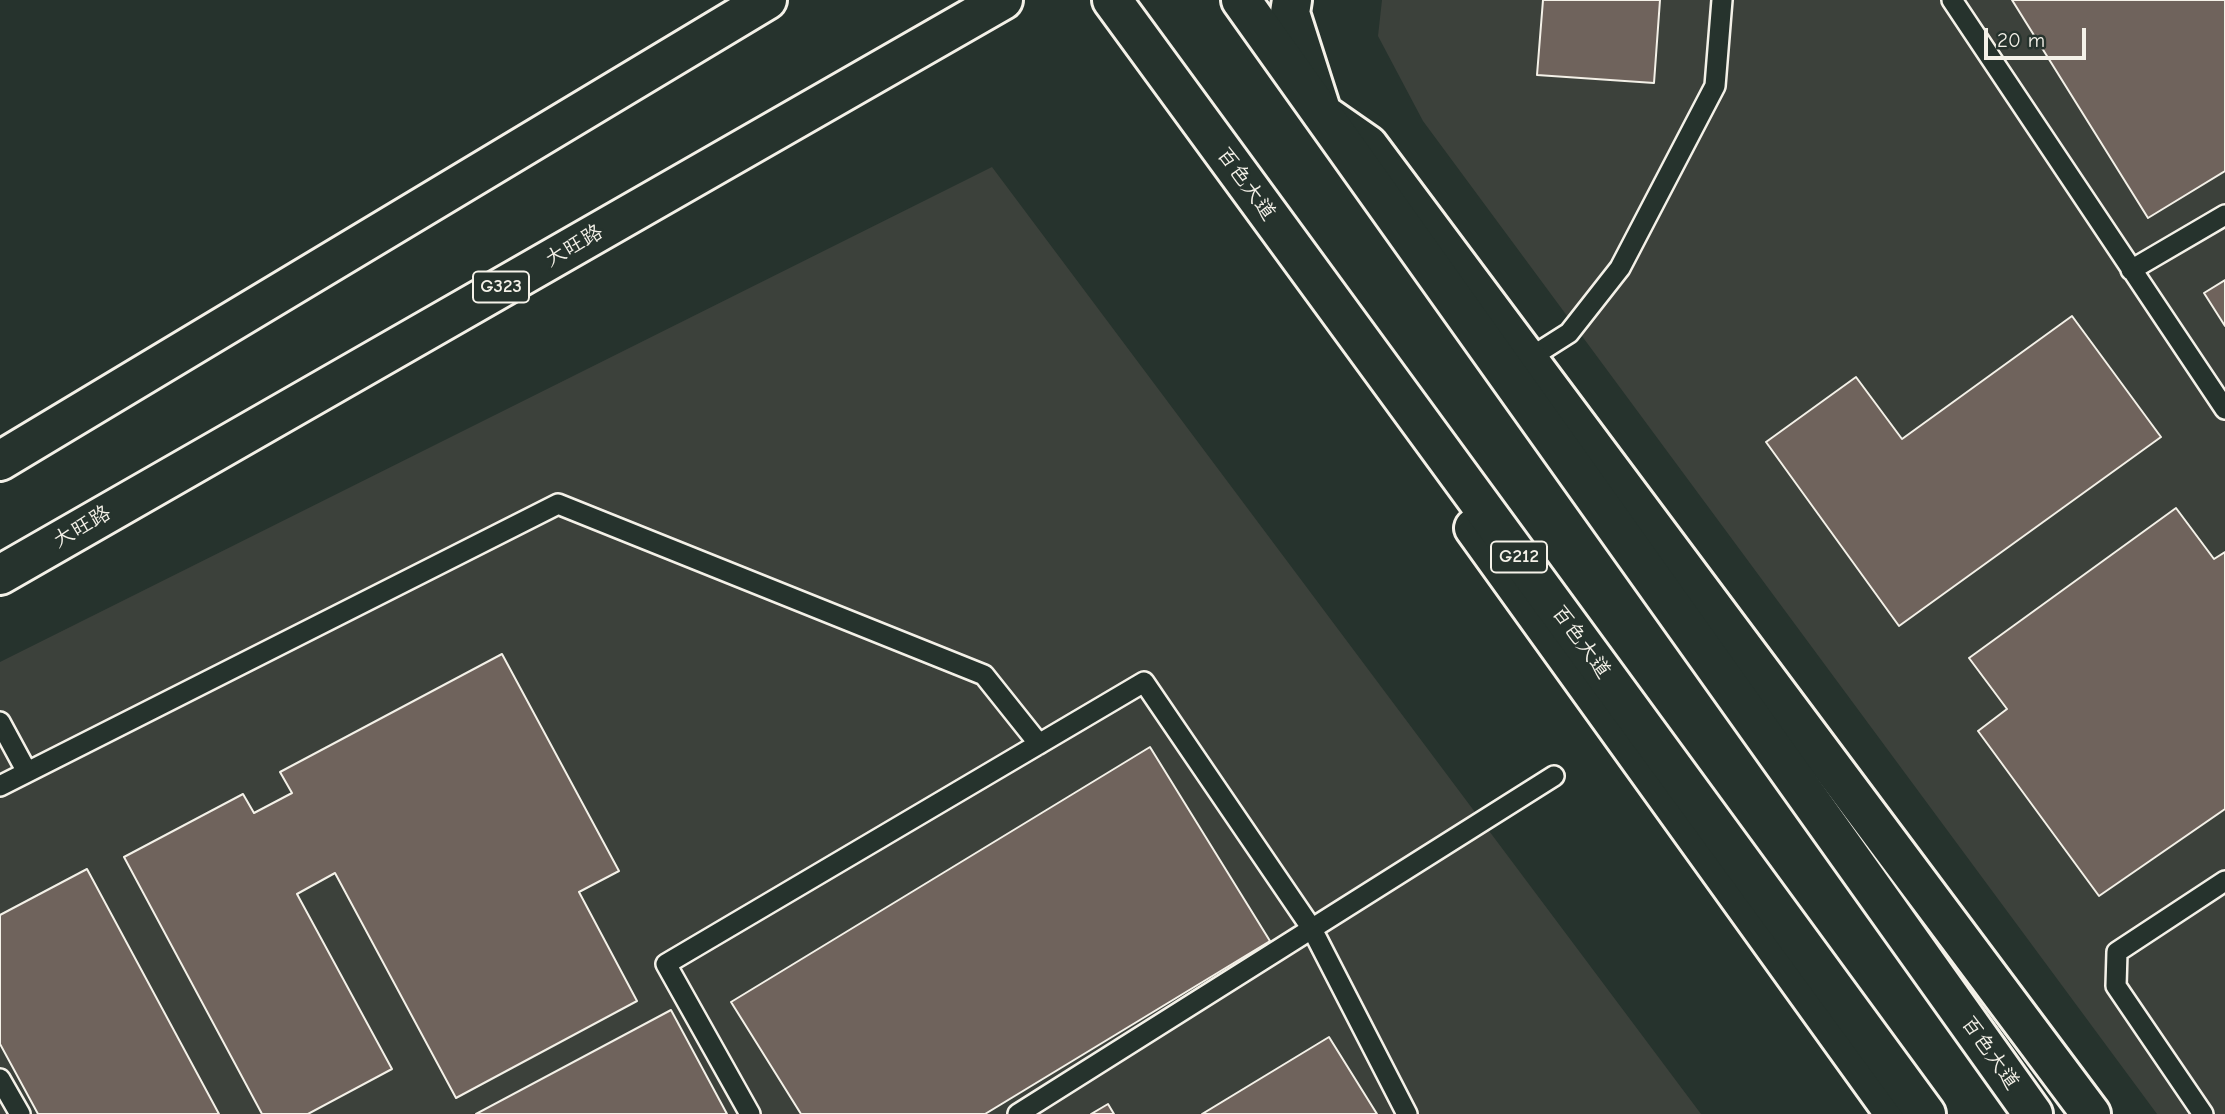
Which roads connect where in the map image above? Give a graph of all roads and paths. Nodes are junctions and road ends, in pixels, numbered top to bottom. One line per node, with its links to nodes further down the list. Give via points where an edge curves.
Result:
1 (767, 0): 14 (main road)
2 (1003, 0): 15 (main road, 大旺路 / G323)
3 (1096, 0): 28 (main road)
4 (1112, 0): 29 (main road, 百色大道 / G212)
5 (1241, 0): 9 (main road, 百色大道)
6 (1292, 0): 9 (main road, via 1290,13)
7 (1722, 0): 12 (lane, via 1715,86 1620,268 1569,333)
8 (1952, 0): 11 (lane)
9 (1322, 113): 12 (main road, via 1368,145); 30 (main road, 百色大道)
10 (2225, 215): 11 (lane)
11 (2131, 270): 13 (lane)
12 (1528, 359): 31 (main road)
13 (2225, 409)
14 (0, 461)
15 (0, 575)
16 (0, 722): 18 (lane)
17 (1039, 744): 18 (lane, via 984,675 558,504); 22 (lane, via 1144,682); 25 (lane, via 666,964)
18 (27, 772): 20 (lane)
19 (1555, 776): 22 (lane)
20 (0, 786)
21 (2225, 881): 32 (lane, via 2117,952 2116,986)
22 (1312, 929): 26 (lane); 27 (lane)
23 (0, 1079): 24 (lane)
24 (20, 1114)
25 (750, 1114)
26 (1018, 1114)
27 (1407, 1114)
28 (1895, 1114)
29 (1926, 1114)
30 (2033, 1114)
31 (2091, 1114)
32 (2203, 1114)

